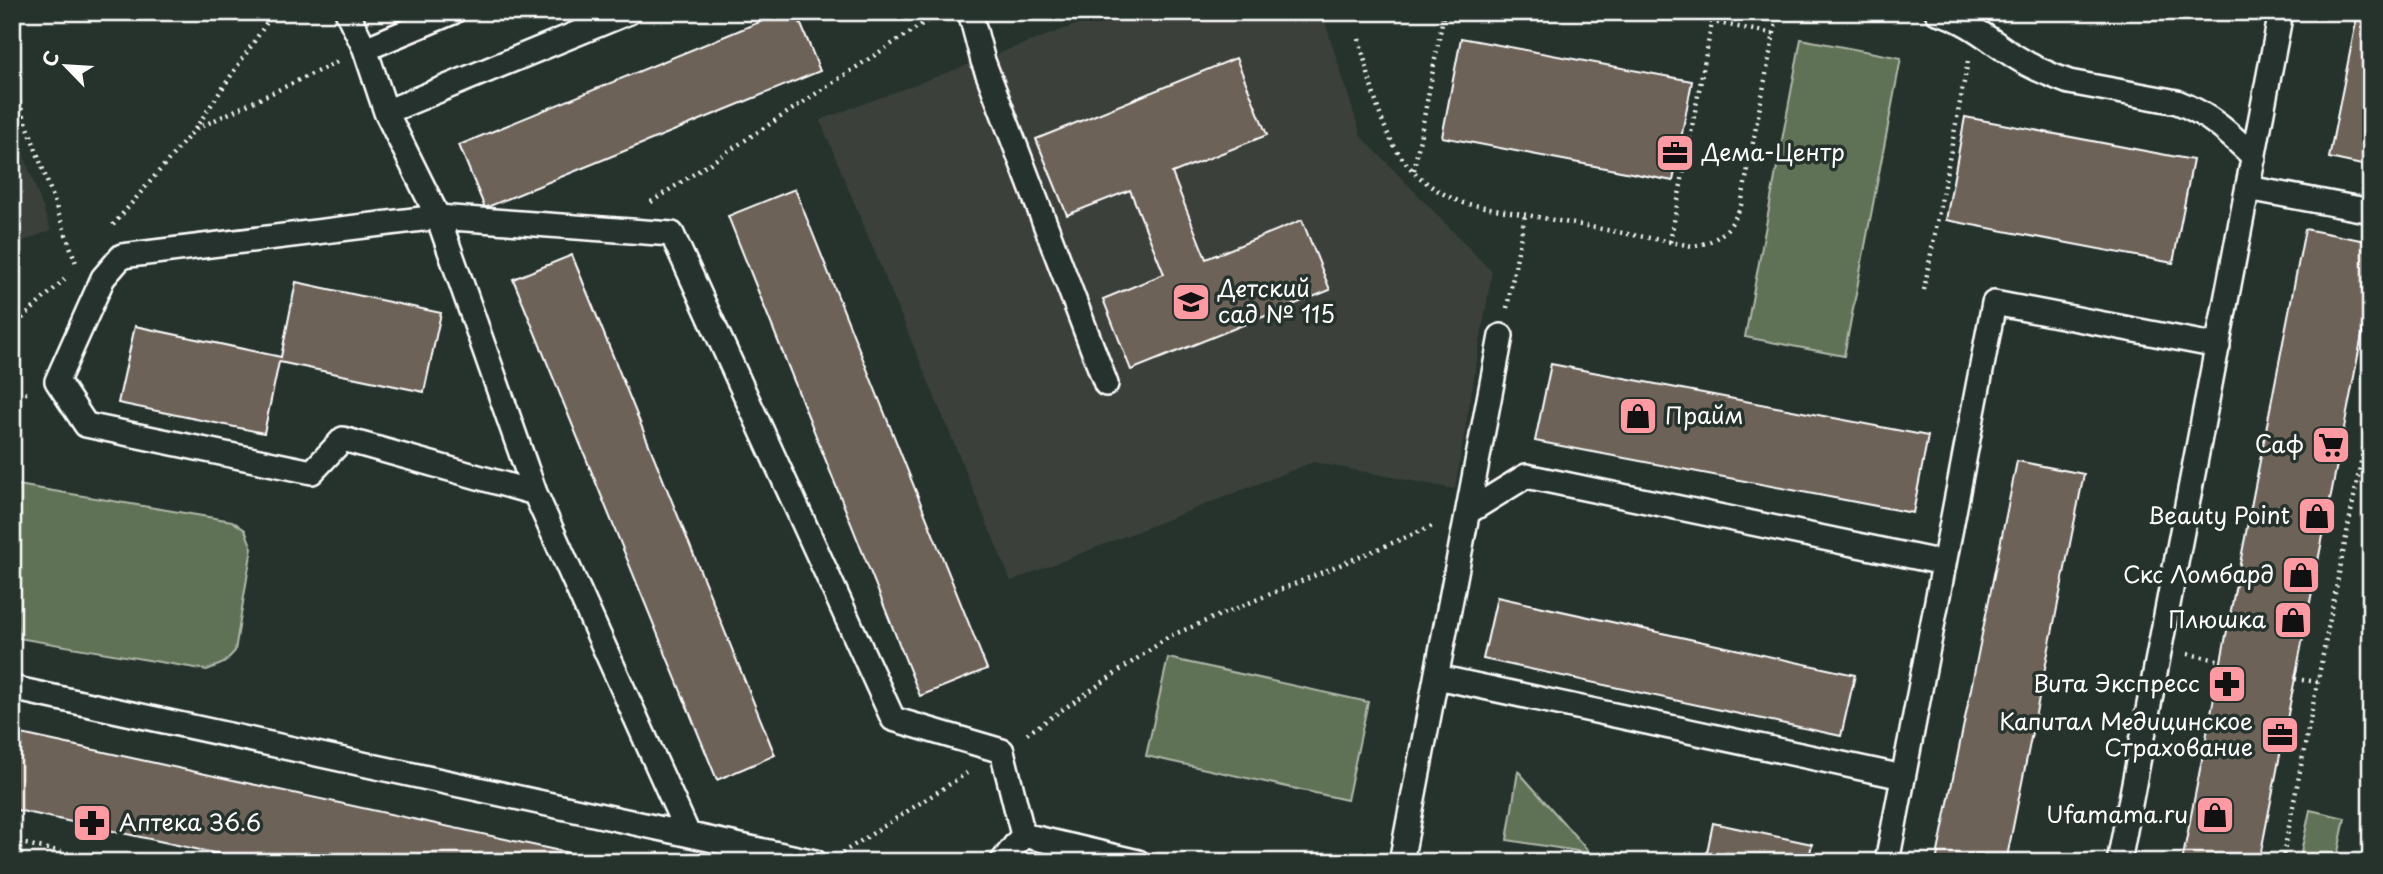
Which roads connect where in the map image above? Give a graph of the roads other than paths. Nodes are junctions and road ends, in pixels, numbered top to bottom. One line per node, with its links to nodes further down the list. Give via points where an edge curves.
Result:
1 (347, 12): 7 (lane)
2 (453, 12): 7 (lane)
3 (629, 12): 8 (lane)
4 (971, 12): 15 (lane, via 983,61)
5 (1937, 12): 9 (lane, via 1957,18 2052,76 2191,107 2216,122)
6 (2281, 12): 9 (lane)
7 (365, 49): 8 (lane)
8 (386, 112): 12 (lane)
9 (2254, 158): 10 (lane)
10 (2248, 188): 11 (lane); 14 (lane)
11 (2371, 211)
12 (438, 216): 16 (lane); 16 (lane, via 122,256 103,278 57,380 86,425 312,472 343,439); 23 (lane, via 672,234 893,719 1002,751)
13 (1502, 336): 17 (lane)
14 (2218, 346): 18 (lane, via 1994,303); 29 (lane)
15 (1106, 384)
16 (535, 493): 22 (lane)
17 (1468, 512): 18 (lane, via 1526,476); 19 (lane)
18 (1944, 563): 21 (lane)
19 (1437, 677): 21 (lane); 27 (lane)
20 (12, 688): 22 (lane)
21 (1903, 777): 28 (lane)
22 (688, 834): 24 (lane)
23 (1023, 835): 25 (lane); 26 (lane)
24 (815, 862)
25 (1002, 862)
26 (1138, 862)
27 (1401, 862)
28 (1887, 862)
29 (2119, 862)

